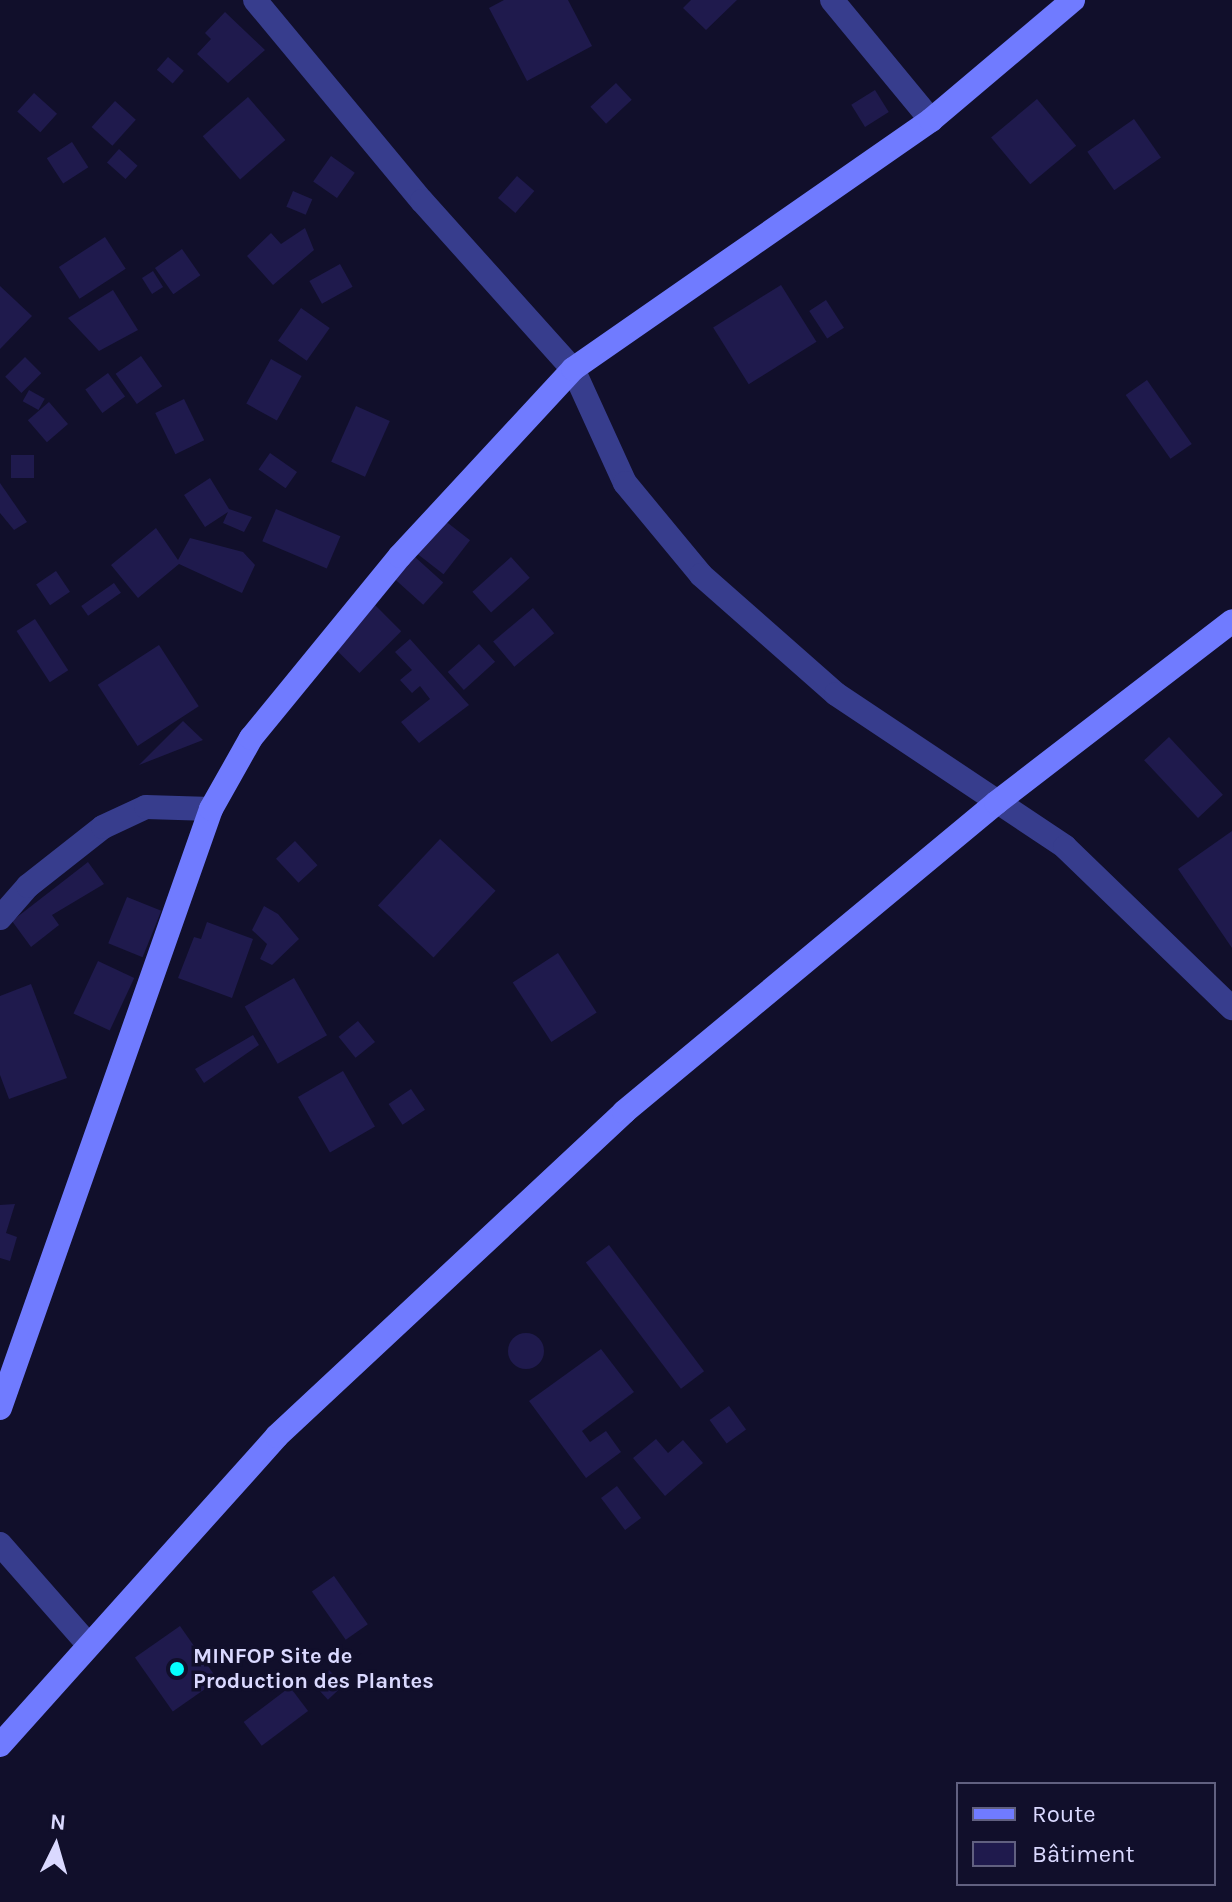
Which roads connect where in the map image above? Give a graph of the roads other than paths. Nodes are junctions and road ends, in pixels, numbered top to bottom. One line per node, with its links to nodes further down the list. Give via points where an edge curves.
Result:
1 (255, 0): 5 (street, via 422,201)
2 (832, 0): 4 (street)
3 (1073, 0): 4 (street)
4 (931, 120): 5 (street)
5 (573, 369): 7 (street, via 625,483 701,575 836,694); 8 (street, via 400,556 270,713)
6 (1232, 621): 7 (street)
7 (996, 803): 10 (street, via 1065,847); 13 (street, via 624,1112 277,1436)
8 (211, 809): 9 (street, via 146,807 103,827 28,886); 11 (street)
9 (0, 918)
10 (1232, 1008)
11 (0, 1408)
12 (0, 1544): 13 (street)
13 (87, 1643): 14 (street)
14 (0, 1745)

